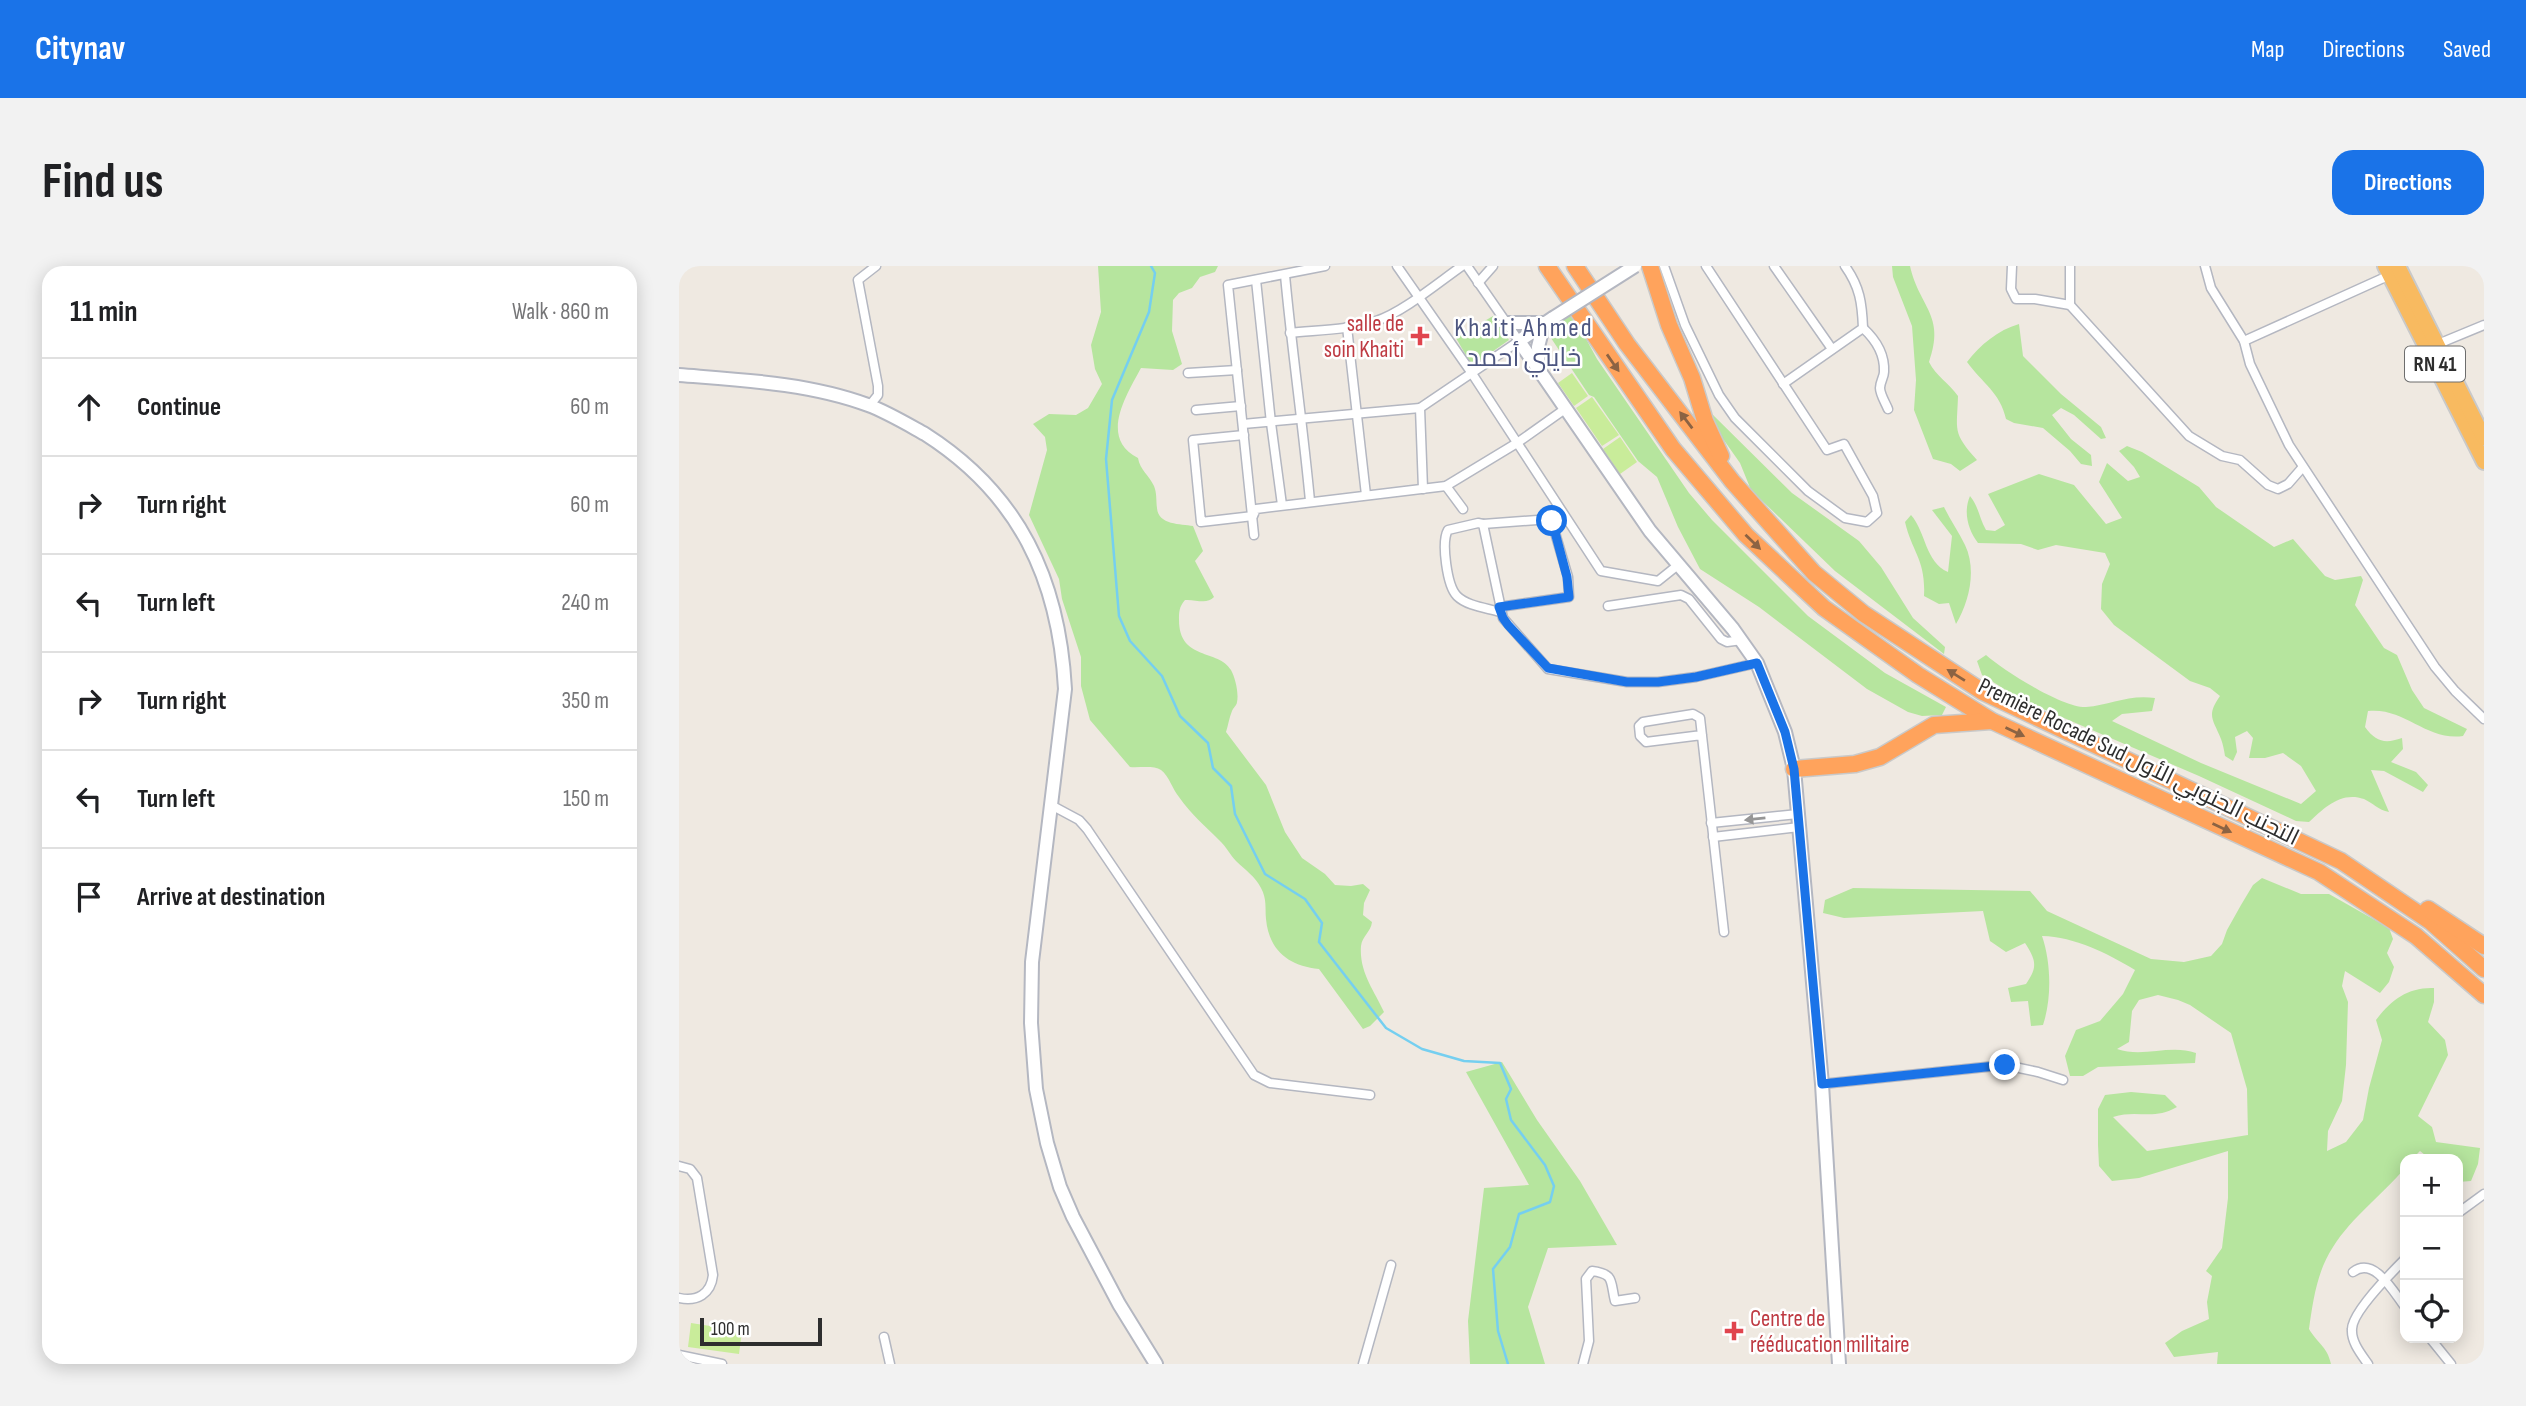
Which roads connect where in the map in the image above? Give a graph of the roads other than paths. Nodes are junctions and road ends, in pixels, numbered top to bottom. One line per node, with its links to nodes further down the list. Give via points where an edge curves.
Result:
1 (876, 266): 40 (street, via 858,280 878,386)
2 (1325, 266): 19 (street)
3 (1398, 266): 22 (street)
4 (1462, 266): 22 (street)
5 (1467, 266): 21 (street)
6 (1493, 266): 21 (street)
7 (1547, 266): 70 (highway, Première Rocade Sud التجنب الجنوبي الأول, one-way to 70, via 1673,449 1746,535 1824,608)
8 (1575, 266): 55 (highway, Première Rocade Sud التجنب الجنوبي الأول, one-way to 8, via 1627,344)
9 (1635, 266): 24 (main road, bridge)
10 (1650, 266): 55 (highway, via 1705,421)
11 (1664, 266): 39 (street, via 1685,325 1735,418 1808,491 1845,518 1867,522 1877,513 1873,496 1844,444 1827,450)
12 (1706, 266): 39 (street)
13 (1774, 266): 33 (street)
14 (1845, 266): 28 (street, via 1856,282)
15 (2012, 266): 23 (street, via 2015,299)
16 (2070, 266): 23 (street)
17 (2205, 266): 31 (street, via 2211,288)
18 (2391, 269): 31 (street); 32 (highway, RN 41); 53 (highway, RN 41)
19 (1285, 275): 20 (street); 29 (street)
20 (1256, 280): 34 (street, via 1228,285); 49 (street)
21 (1478, 283): 25 (street)
22 (1417, 297): 27 (street, via 1377,321); 36 (street)
23 (2070, 305): 54 (street, via 2189,436 2222,456 2240,460 2278,489)
24 (1548, 321): 25 (main road); 30 (main road); 35 (main road, via 1538,347)
25 (1506, 323): 30 (street)
26 (2484, 325): 32 (street)
27 (1347, 327): 29 (street); 46 (street)
28 (1863, 328): 33 (street); 44 (street, via 1879,347 1884,374 1880,390)
29 (1290, 333): 47 (street)
30 (1519, 341): 35 (main road); 36 (street)
31 (2244, 341): 54 (street, via 2250,364)
32 (2438, 344): 51 (highway, RN 41)
33 (1832, 349): 39 (street)
34 (1237, 370): 37 (street); 41 (street)
35 (1539, 371): 43 (main road)
36 (1471, 372): 42 (street); 52 (street)
37 (1188, 373)
38 (679, 375): 40 (main road, via 759,382)
39 (1783, 384)
40 (870, 405): 76 (main road, via 946,448 984,480 1014,519 1039,564 1062,648 1065,689)
41 (1241, 407): 45 (street); 48 (street)
42 (1420, 408): 46 (street); 57 (street)
43 (1565, 409): 52 (street); 65 (main road)
44 (1888, 409)
45 (1196, 410)
46 (1358, 413): 47 (street); 58 (street)
47 (1303, 421): 49 (street); 59 (street)
48 (1243, 424): 49 (street); 50 (street)
49 (1271, 424): 60 (street)
50 (1244, 435): 62 (street); 62 (street, via 1193,440 1201,522)
51 (2484, 438)
52 (1517, 443): 56 (street); 65 (street, via 1601,571 1658,581)
53 (2484, 462)
54 (2302, 468): 71 (street, via 2435,667)
55 (1732, 481): 80 (highway, Première Rocade Sud التجنب الجنوبي الأول, one-way to 55, via 1983,692 1864,614 1814,573)
56 (1446, 486): 57 (street); 61 (street)
57 (1423, 489): 58 (street)
58 (1366, 495): 59 (street)
59 (1310, 501): 60 (street)
60 (1282, 505): 62 (street, via 1256,509)
61 (1463, 509)
62 (1253, 516): 64 (street)
63 (1483, 524): 67 (street); 67 (street, via 1445,534 1451,582 1459,598); 67 (street, via 1551,519 1567,577 1569,597)
64 (1254, 535)
65 (1678, 565): 68 (main road)
66 (1608, 606): 68 (street, via 1681,595 1721,639)
67 (1500, 609): 69 (street, via 1508,625 1548,668 1627,682 1658,682)
68 (1742, 640): 69 (main road)
69 (1757, 663): 75 (main road, via 1785,732)
70 (1948, 694): 72 (highway, Première Rocade Sud التجنب الجنوبي الأول); 73 (highway, via 1955,711)
71 (2484, 719)
72 (1992, 721): 73 (highway); 84 (highway, Première Rocade Sud التجنب الجنوبي الأول, one-way to 84, via 2319,872 2416,936)
73 (1944, 724): 75 (highway, via 1918,733 1880,757)
74 (1702, 735): 74 (street, via 1697,715 1639,726 1646,742); 78 (street)
75 (1794, 769): 77 (main road)
76 (1051, 805): 87 (street, via 1087,829 1254,1075 1270,1083); 103 (main road, via 1032,962 1036,1088 1047,1143 1073,1217)
77 (1799, 821): 78 (street, one-way to 78); 79 (street); 86 (main road)
78 (1711, 823): 79 (street)
79 (1713, 837): 81 (street)
80 (2341, 861): 82 (highway, via 2405,894); 83 (highway, Première Rocade Sud التجنب الجنوبي الأول, via 2431,922)
81 (1724, 933)
82 (2484, 946)
83 (2484, 969)
84 (2484, 995)
85 (2063, 1080): 86 (street, via 2005,1065)
86 (1822, 1084): 106 (main road)
87 (1370, 1095)
88 (679, 1166): 95 (street, via 690,1169 697,1178 713,1275 703,1295)
89 (2484, 1194): 90 (street)
90 (2463, 1209)
91 (2400, 1264): 94 (street)
92 (1391, 1265): 104 (street)
93 (2353, 1272): 94 (street, via 2366,1266)
94 (2384, 1279): 97 (street); 107 (street, via 2351,1326 2352,1338)
95 (679, 1298)
96 (1635, 1298): 105 (street, via 1615,1301 1610,1276 1592,1270 1586,1279 1589,1341)
97 (2400, 1300)
98 (884, 1337): 102 (street)
99 (2434, 1343): 108 (street)
100 (679, 1355): 101 (street)
101 (722, 1364)
102 (890, 1364)
103 (1156, 1364)
104 (1363, 1364)
105 (1583, 1364)
106 (1839, 1364)
107 (2368, 1364)
108 (2451, 1364)

